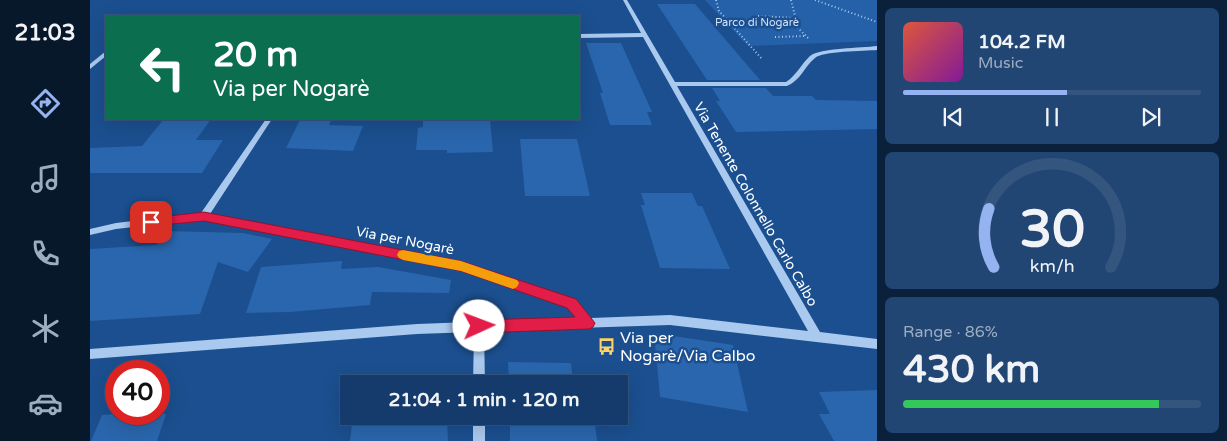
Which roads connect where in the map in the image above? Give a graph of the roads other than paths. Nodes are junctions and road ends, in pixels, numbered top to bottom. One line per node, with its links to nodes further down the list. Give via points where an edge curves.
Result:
1 (625, 0): 2 (street, Via Tenente Colonnello Carlo Calbo)
2 (645, 35): 3 (street); 7 (street, Via Tenente Colonnello Carlo Calbo)
3 (580, 36)
4 (877, 48): 7 (street, Via Tenente Colonnello Carlo Calbo, via 823,51 813,55 798,77 787,84)
5 (105, 54): 6 (street)
6 (90, 67)
7 (673, 84): 13 (street, Via Tenente Colonnello Carlo Calbo)
8 (268, 120): 9 (street)
9 (204, 216): 10 (street, Via per Nogarè); 11 (street, Via per Nogarè, via 461,266 572,304)
10 (90, 232)
11 (589, 323): 12 (street); 13 (street, via 670,320)
12 (479, 326): 15 (street); 16 (street)
13 (817, 337): 14 (street)
14 (877, 344)
15 (90, 354)
16 (479, 375)
17 (479, 425): 18 (street)
18 (479, 441)

